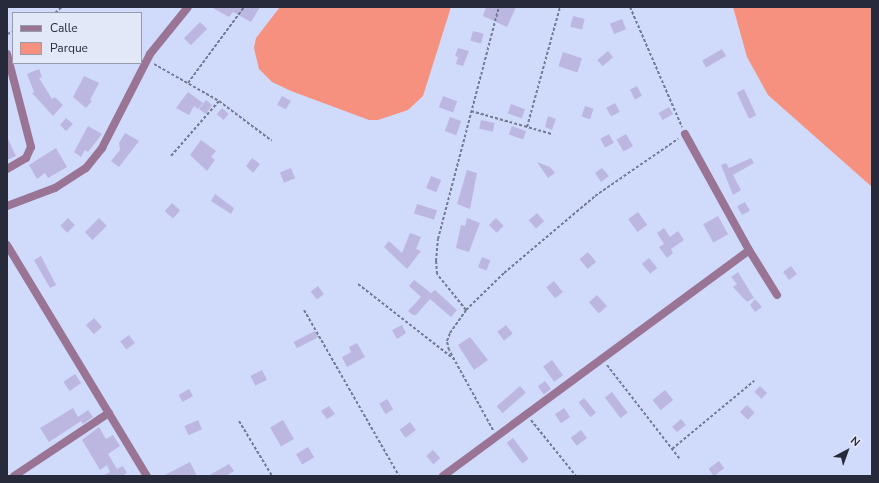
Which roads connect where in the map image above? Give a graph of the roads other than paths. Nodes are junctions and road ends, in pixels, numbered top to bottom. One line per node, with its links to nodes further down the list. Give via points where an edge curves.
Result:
1 (188, 7): 5 (street, via 158,41 105,142 86,168 54,188)
2 (7, 54): 4 (street, via 31,147 26,158)
3 (685, 134): 7 (street)
4 (7, 169)
5 (7, 206)
6 (7, 246): 9 (street)
7 (749, 250): 8 (street); 12 (street)
8 (777, 294)
9 (109, 413): 10 (street); 11 (street)
10 (14, 476)
11 (147, 476)
12 (443, 476)

